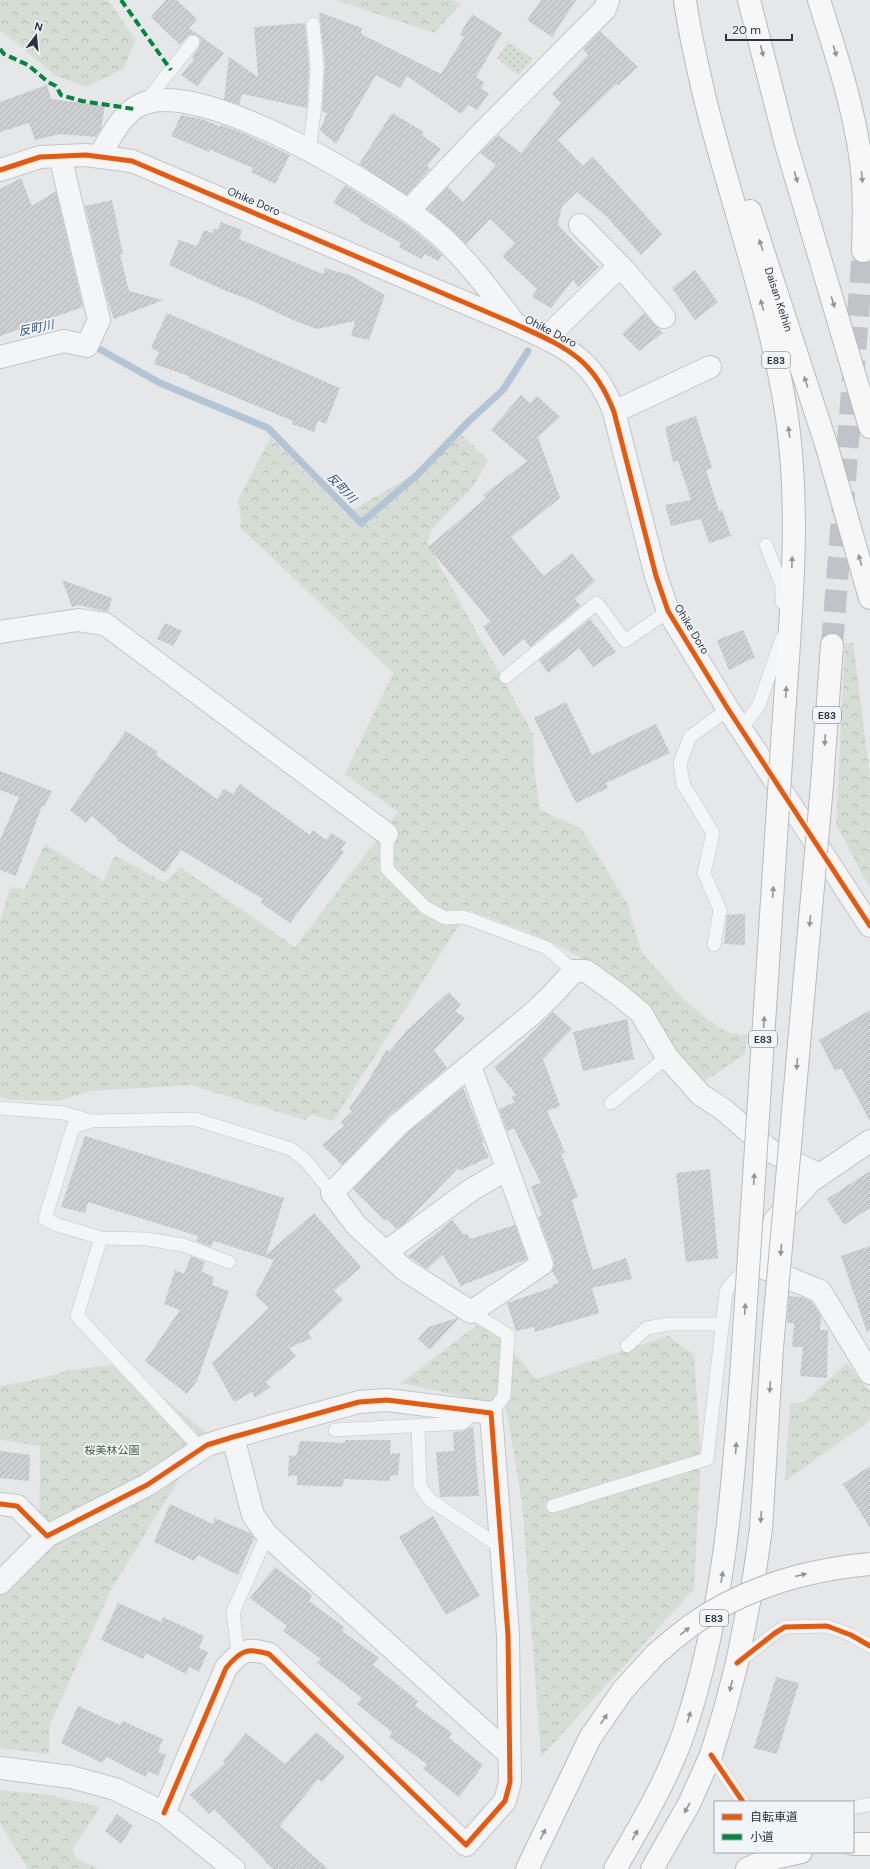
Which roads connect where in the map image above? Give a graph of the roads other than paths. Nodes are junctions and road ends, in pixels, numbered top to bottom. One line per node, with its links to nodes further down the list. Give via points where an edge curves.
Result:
1 (608, 0): 13 (street, via 605,9)
2 (686, 0): 80 (highway, E83, one-way to 2, bridge, via 654,1801 682,1737 705,1662 722,1574 733,1491 789,638 794,518 791,446 784,398 770,335 713,130 689,29)
3 (691, 0): 25 (highway, Daisan Keihin / E83, one-way to 3, via 826,444 723,127)
4 (749, 0): 23 (highway, one-way to 23, via 785,141)
5 (819, 0): 15 (highway, one-way to 15, via 849,98 860,154 865,208)
6 (313, 24): 9 (lane, via 317,66)
7 (193, 42): 8 (lane)
8 (144, 104): 9 (street, via 171,99 213,109 268,130); 11 (street, via 127,113)
9 (309, 151): 13 (street, via 358,177)
10 (60, 156): 11 (street, Ohike Doro); 12 (street, Ohike Doro, via 40,157); 20 (street, via 99,320 87,346 64,340)
11 (99, 156): 18 (street, Ohike Doro, via 132,161)
12 (0, 170)
13 (409, 210): 18 (street, via 437,232 486,285)
14 (580, 225): 16 (street)
15 (862, 251)
16 (620, 266): 17 (street); 19 (street)
17 (664, 317)
18 (515, 324): 19 (street, Ohike Doro)
19 (546, 338): 22 (street, Ohike Doro, via 576,355 597,377)
20 (0, 357)
21 (710, 367): 22 (street)
22 (614, 412): 26 (street, Ohike Doro, via 656,576)
23 (870, 427)
24 (766, 545): 31 (lane, via 782,586 782,641 759,705)
25 (870, 598)
26 (668, 611): 29 (lane, via 625,641 597,604); 30 (street, Ohike Doro)
27 (0, 632): 32 (street, via 78,620 105,624)
28 (832, 645): 67 (highway, E83, one-way to 67, bridge, via 772,1348 760,1529 754,1577)
29 (506, 677)
30 (728, 709): 31 (street, Ohike Doro); 34 (lane, via 690,737 680,763 683,784 713,833 704,872 720,910)
31 (742, 729): 33 (street, Ohike Doro)
32 (387, 834): 35 (lane, via 388,869 425,907 445,918 464,917 547,948)
33 (870, 926)
34 (714, 945)
35 (574, 971): 36 (street, via 586,971 641,1013); 37 (street, via 541,1005)
36 (667, 1057): 38 (lane); 43 (street, via 702,1096 724,1110 772,1152)
37 (470, 1066): 42 (street); 44 (street, via 399,1124)
38 (612, 1103)
39 (0, 1108): 40 (lane, via 63,1113)
40 (91, 1121): 44 (lane, via 194,1120 291,1149 305,1160); 45 (lane, via 73,1127 45,1219)
41 (870, 1141): 43 (street)
42 (507, 1169): 46 (street, via 471,1190); 49 (street, via 542,1264)
43 (820, 1175): 48 (street, via 811,1181 775,1220 767,1242)
44 (332, 1193): 46 (street, via 356,1225)
45 (101, 1238): 47 (lane, via 147,1239 183,1245); 57 (lane, via 77,1316)
46 (386, 1252): 49 (street, via 405,1270)
47 (229, 1262)
48 (764, 1268): 50 (lane, via 744,1274 730,1284 726,1292); 52 (street, via 820,1291)
49 (471, 1312): 53 (lane, via 508,1335 504,1396)
50 (722, 1324): 51 (lane, via 668,1324 647,1328); 59 (lane, via 707,1459)
51 (627, 1346)
52 (870, 1373)
53 (483, 1412): 54 (lane, via 463,1423); 56 (street, via 387,1400 359,1402); 62 (street)
54 (418, 1426): 55 (lane); 62 (lane, via 420,1486 430,1500)
55 (335, 1430)
56 (233, 1437): 57 (street); 60 (street, via 253,1515)
57 (201, 1449): 61 (street, via 147,1485)
58 (0, 1504): 61 (street, via 17,1506)
59 (553, 1506)
60 (267, 1535): 66 (lane, via 233,1612); 68 (street)
61 (47, 1536): 64 (street)
62 (502, 1548): 68 (street, via 508,1635)
63 (870, 1564): 79 (highway, one-way to 63, bridge, via 590,1738 623,1690 655,1655 691,1626 730,1602 763,1587 801,1575)
64 (0, 1583)
65 (870, 1646): 67 (lane, via 852,1635 827,1626 785,1628)
66 (238, 1654): 68 (street, via 254,1649 268,1654 466,1846 505,1801 510,1782); 74 (street, via 226,1668)
67 (736, 1663): 69 (highway, E83, one-way to 69)
68 (510, 1754)
69 (711, 1755): 71 (lane); 81 (highway, E83, one-way to 81, via 689,1804)
70 (0, 1768): 74 (street, via 71,1777 115,1789)
71 (742, 1801)
72 (870, 1804): 73 (lane)
73 (854, 1808)
74 (164, 1813): 78 (street)
75 (854, 1844): 76 (highway)
76 (870, 1844)
77 (797, 1853): 82 (highway, via 766,1860)
78 (234, 1869)
79 (526, 1869)
80 (615, 1869)
81 (652, 1869)
82 (747, 1869)

